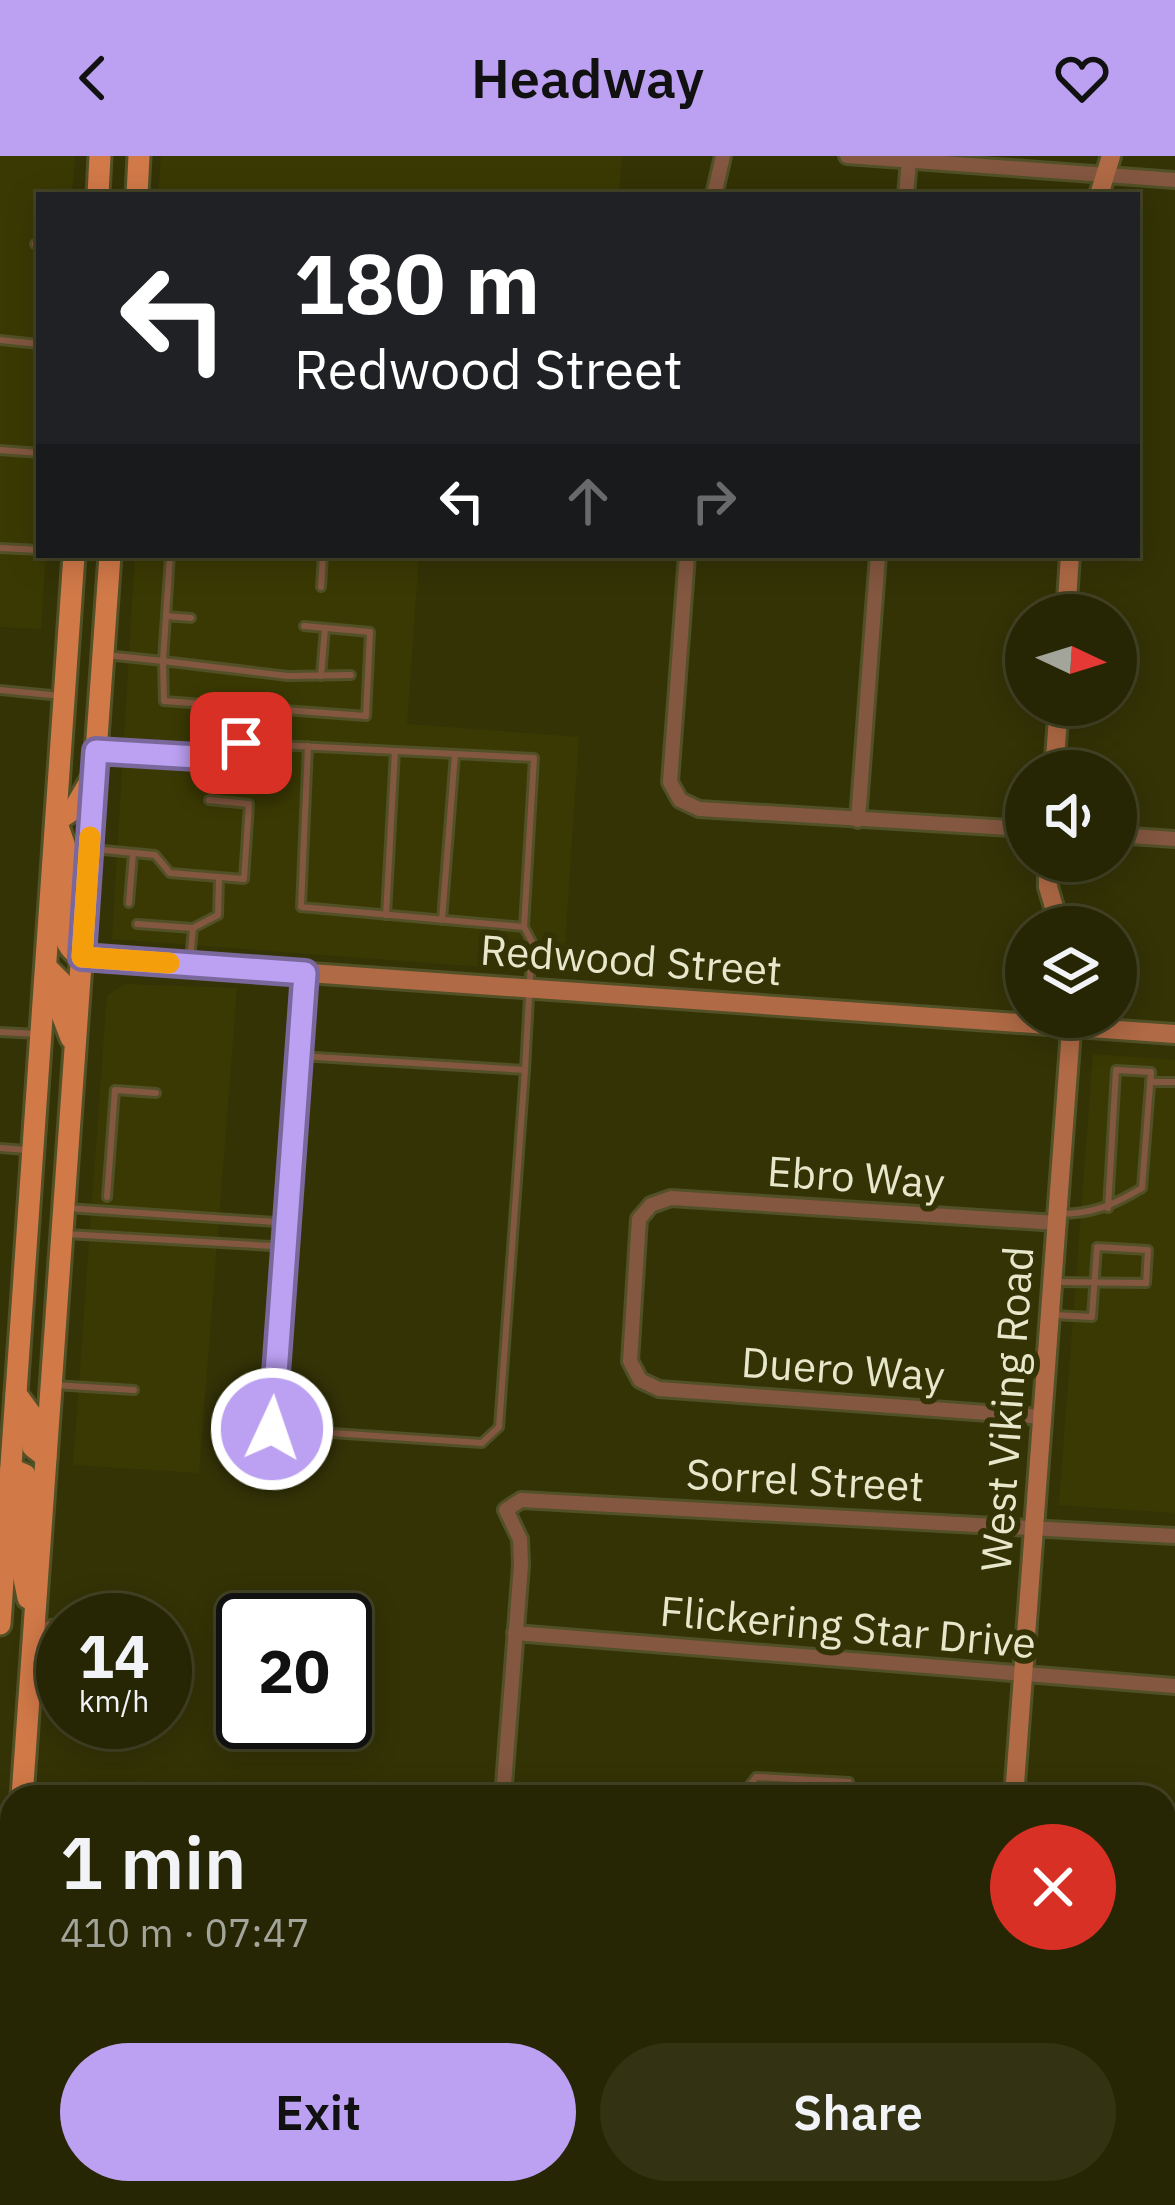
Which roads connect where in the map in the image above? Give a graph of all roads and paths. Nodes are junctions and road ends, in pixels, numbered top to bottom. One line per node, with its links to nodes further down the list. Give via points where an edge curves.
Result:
1 (100, 156): 8 (main road)
2 (140, 156): 9 (main road)
3 (723, 156): 10 (street)
4 (847, 156): 5 (street)
5 (908, 160): 6 (street); 11 (street)
6 (1111, 161): 7 (street); 12 (street)
7 (1175, 180)
8 (98, 192)
9 (137, 192)
10 (715, 192)
11 (906, 192)
12 (1100, 192)
13 (0, 340): 14 (lane)
14 (36, 344)
15 (0, 451): 16 (lane)
16 (36, 453)
17 (0, 548): 18 (lane)
18 (36, 550)
19 (74, 558): 39 (main road)
20 (95, 558): 29 (main road)
21 (110, 558): 29 (main road)
22 (170, 558): 30 (lane)
23 (323, 558): 27 (lane)
24 (687, 558): 46 (street, via 670,782 680,800 699,809)
25 (878, 558): 46 (street)
26 (1070, 558): 28 (street)
27 (321, 587)
28 (1067, 594)
29 (107, 603): 34 (main road)
30 (166, 616): 31 (lane); 35 (lane)
31 (190, 618)
32 (304, 626): 33 (lane)
33 (325, 628): 35 (lane, via 370,632 366,716 164,701); 37 (lane)
34 (103, 655): 35 (lane); 40 (main road)
35 (163, 662): 37 (lane)
36 (351, 674): 37 (lane)
37 (321, 676)
38 (0, 690): 39 (lane)
39 (64, 697): 40 (main road); 47 (main road)
40 (100, 698): 44 (main road)
41 (308, 746): 42 (lane); 44 (lane, via 241,743 214,758); 55 (lane, via 301,907)
42 (395, 751): 43 (lane); 55 (lane)
43 (455, 754): 56 (lane); 58 (lane, via 534,758)
44 (95, 763): 47 (main road, via 74,809); 51 (main road)
45 (209, 800): 53 (lane, via 248,804 244,879)
46 (858, 820): 48 (street)
47 (56, 821): 60 (main road, via 68,861 64,937); 62 (main road)
48 (1005, 828)
49 (1137, 836): 50 (street)
50 (1175, 839)
51 (89, 849): 52 (lane); 60 (main road)
52 (133, 853): 53 (lane, via 155,855 170,873); 54 (lane)
53 (219, 877): 59 (lane, via 218,915)
54 (128, 903)
55 (386, 915): 56 (lane)
56 (442, 920): 58 (lane)
57 (137, 924): 59 (lane)
58 (524, 927): 64 (lane, via 532,942)
59 (193, 928): 61 (lane)
60 (82, 957): 61 (street, Redwood Street); 71 (main road)
61 (189, 965): 63 (street, Redwood Street)
62 (46, 967): 68 (main road); 71 (main road, via 61,982 61,1012)
63 (305, 973): 64 (street, Redwood Street); 72 (lane)
64 (530, 989): 65 (street, Redwood Street); 73 (lane)
65 (1005, 1018)
66 (1137, 1030): 69 (street, Redwood Street)
67 (0, 1032): 68 (lane)
68 (42, 1034): 78 (main road)
69 (1175, 1034)
70 (1071, 1038): 84 (street, West Viking Road)
71 (75, 1050): 76 (main road)
72 (300, 1056): 73 (lane); 85 (lane)
73 (525, 1070): 87 (lane, via 499,1427 482,1443 272,1429)
74 (1150, 1082): 75 (lane); 83 (lane, via 1142,1188); 83 (lane, via 1151,1072 1116,1070)
75 (1175, 1082)
76 (72, 1093): 78 (main road); 82 (main road)
77 (156, 1093): 81 (lane, via 115,1090)
78 (36, 1113): 80 (main road)
79 (0, 1148): 80 (lane)
80 (33, 1151): 94 (main road)
81 (107, 1197)
82 (63, 1208): 85 (lane); 86 (main road)
83 (1108, 1208): 84 (lane)
84 (1058, 1218): 88 (street, West Viking Road); 91 (street, Ebro Way, via 671,1198 651,1205 639,1219 630,1361)
85 (290, 1223): 87 (lane)
86 (62, 1234): 87 (lane); 92 (main road)
87 (289, 1247)
88 (1053, 1282): 89 (lane); 90 (street, West Viking Road)
89 (1095, 1282): 89 (lane, via 1146,1283 1148,1250 1097,1246); 90 (lane, via 1092,1317)
90 (1050, 1314): 95 (street, West Viking Road)
91 (640, 1380): 95 (street, Duero Way, via 659,1389)
92 (52, 1385): 93 (lane); 96 (main road)
93 (134, 1390)
94 (16, 1394): 96 (main road, via 32,1417 33,1447); 97 (main road)
95 (1042, 1417): 98 (street, West Viking Road)
96 (46, 1457): 101 (main road)
97 (11, 1469): 100 (main road); 101 (main road, via 27,1485 22,1568)
98 (1034, 1527): 99 (street, Sorrel Street); 102 (street, Sorrel Street, via 521,1500 506,1510 520,1539); 103 (street, West Viking Road)
99 (1175, 1536)
100 (0, 1624)
101 (34, 1628): 106 (main road)
102 (515, 1633): 103 (street, Flickering Star Drive); 107 (street)
103 (1023, 1674): 104 (street, Flickering Star Drive); 109 (street, West Viking Road)
104 (1175, 1686)
105 (849, 1782): 108 (lane, via 756,1777)
106 (23, 1785)
107 (503, 1785)
108 (750, 1785)
109 (1015, 1785)

